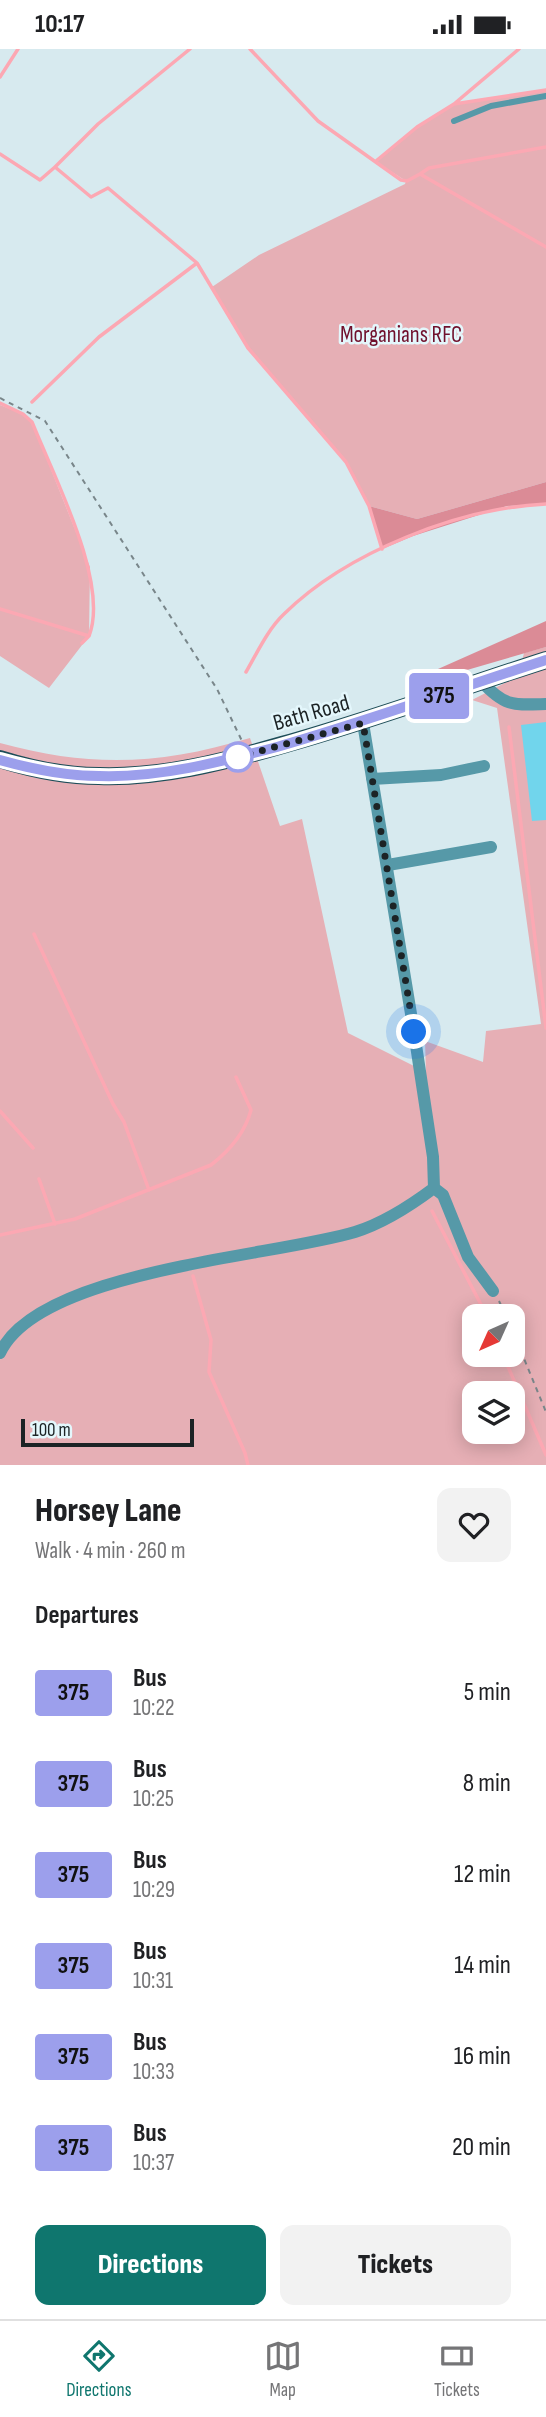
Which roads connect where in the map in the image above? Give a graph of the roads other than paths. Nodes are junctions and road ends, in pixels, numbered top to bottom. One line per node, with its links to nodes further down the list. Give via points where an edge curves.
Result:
1 (546, 96): 2 (lane, via 491,106)
2 (454, 121)
3 (546, 660): 4 (main road, Bath Road)
4 (481, 681): 5 (street, via 508,704); 6 (main road, Bath Road)
5 (546, 704)
6 (363, 723): 7 (main road, Bath Road, via 174,771 61,774); 9 (street)
7 (0, 759)
8 (484, 766): 9 (street, via 441,775 414,770)
9 (372, 779): 11 (street)
10 (491, 847): 11 (street)
11 (388, 865): 12 (street)
12 (434, 1188): 13 (street, via 443,1195 468,1257); 14 (street, via 413,1204 355,1231 88,1290 27,1322 12,1333)
13 (493, 1291)
14 (0, 1353)

